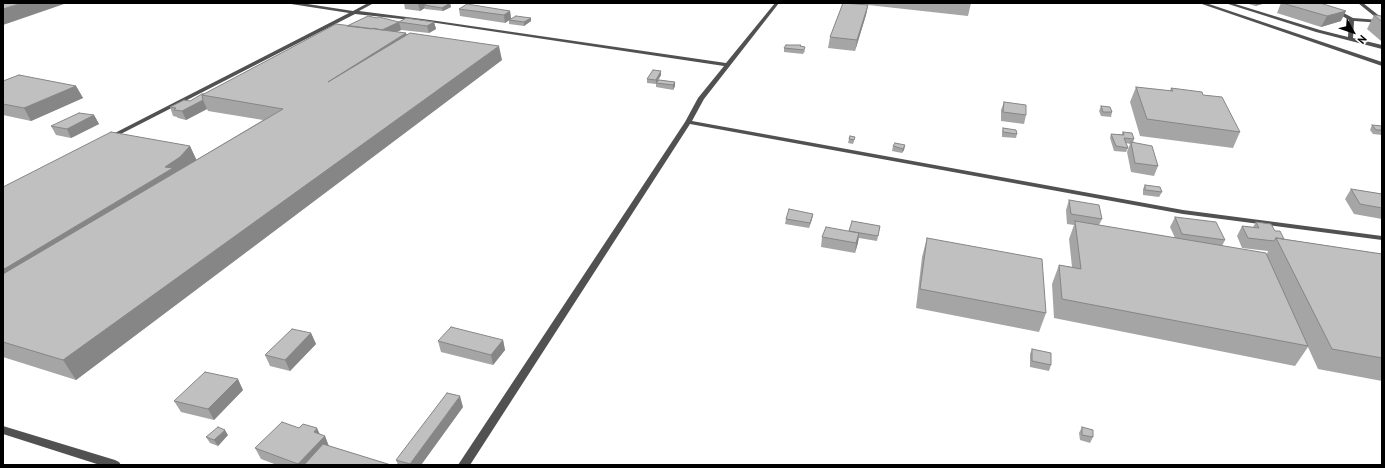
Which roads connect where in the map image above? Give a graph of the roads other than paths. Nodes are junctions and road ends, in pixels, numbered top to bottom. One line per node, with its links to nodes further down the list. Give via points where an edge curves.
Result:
1 (291, 3): 8 (lane)
2 (372, 3): 8 (lane)
3 (777, 3): 14 (lane)
4 (1201, 3): 13 (lane)
5 (1227, 3): 11 (lane)
6 (1360, 3): 10 (lane)
7 (1330, 9): 9 (lane)
8 (353, 12): 14 (lane); 16 (lane)
9 (1352, 19): 10 (lane); 11 (lane)
10 (1382, 21)
11 (1350, 40): 12 (lane)
12 (1382, 47)
13 (1382, 64)
14 (727, 65): 15 (lane, via 701,98)
15 (688, 122): 17 (lane, via 1182,212); 20 (lane)
16 (101, 142)
17 (1382, 238)
18 (3, 430): 19 (lane)
19 (115, 465)
20 (464, 465)

